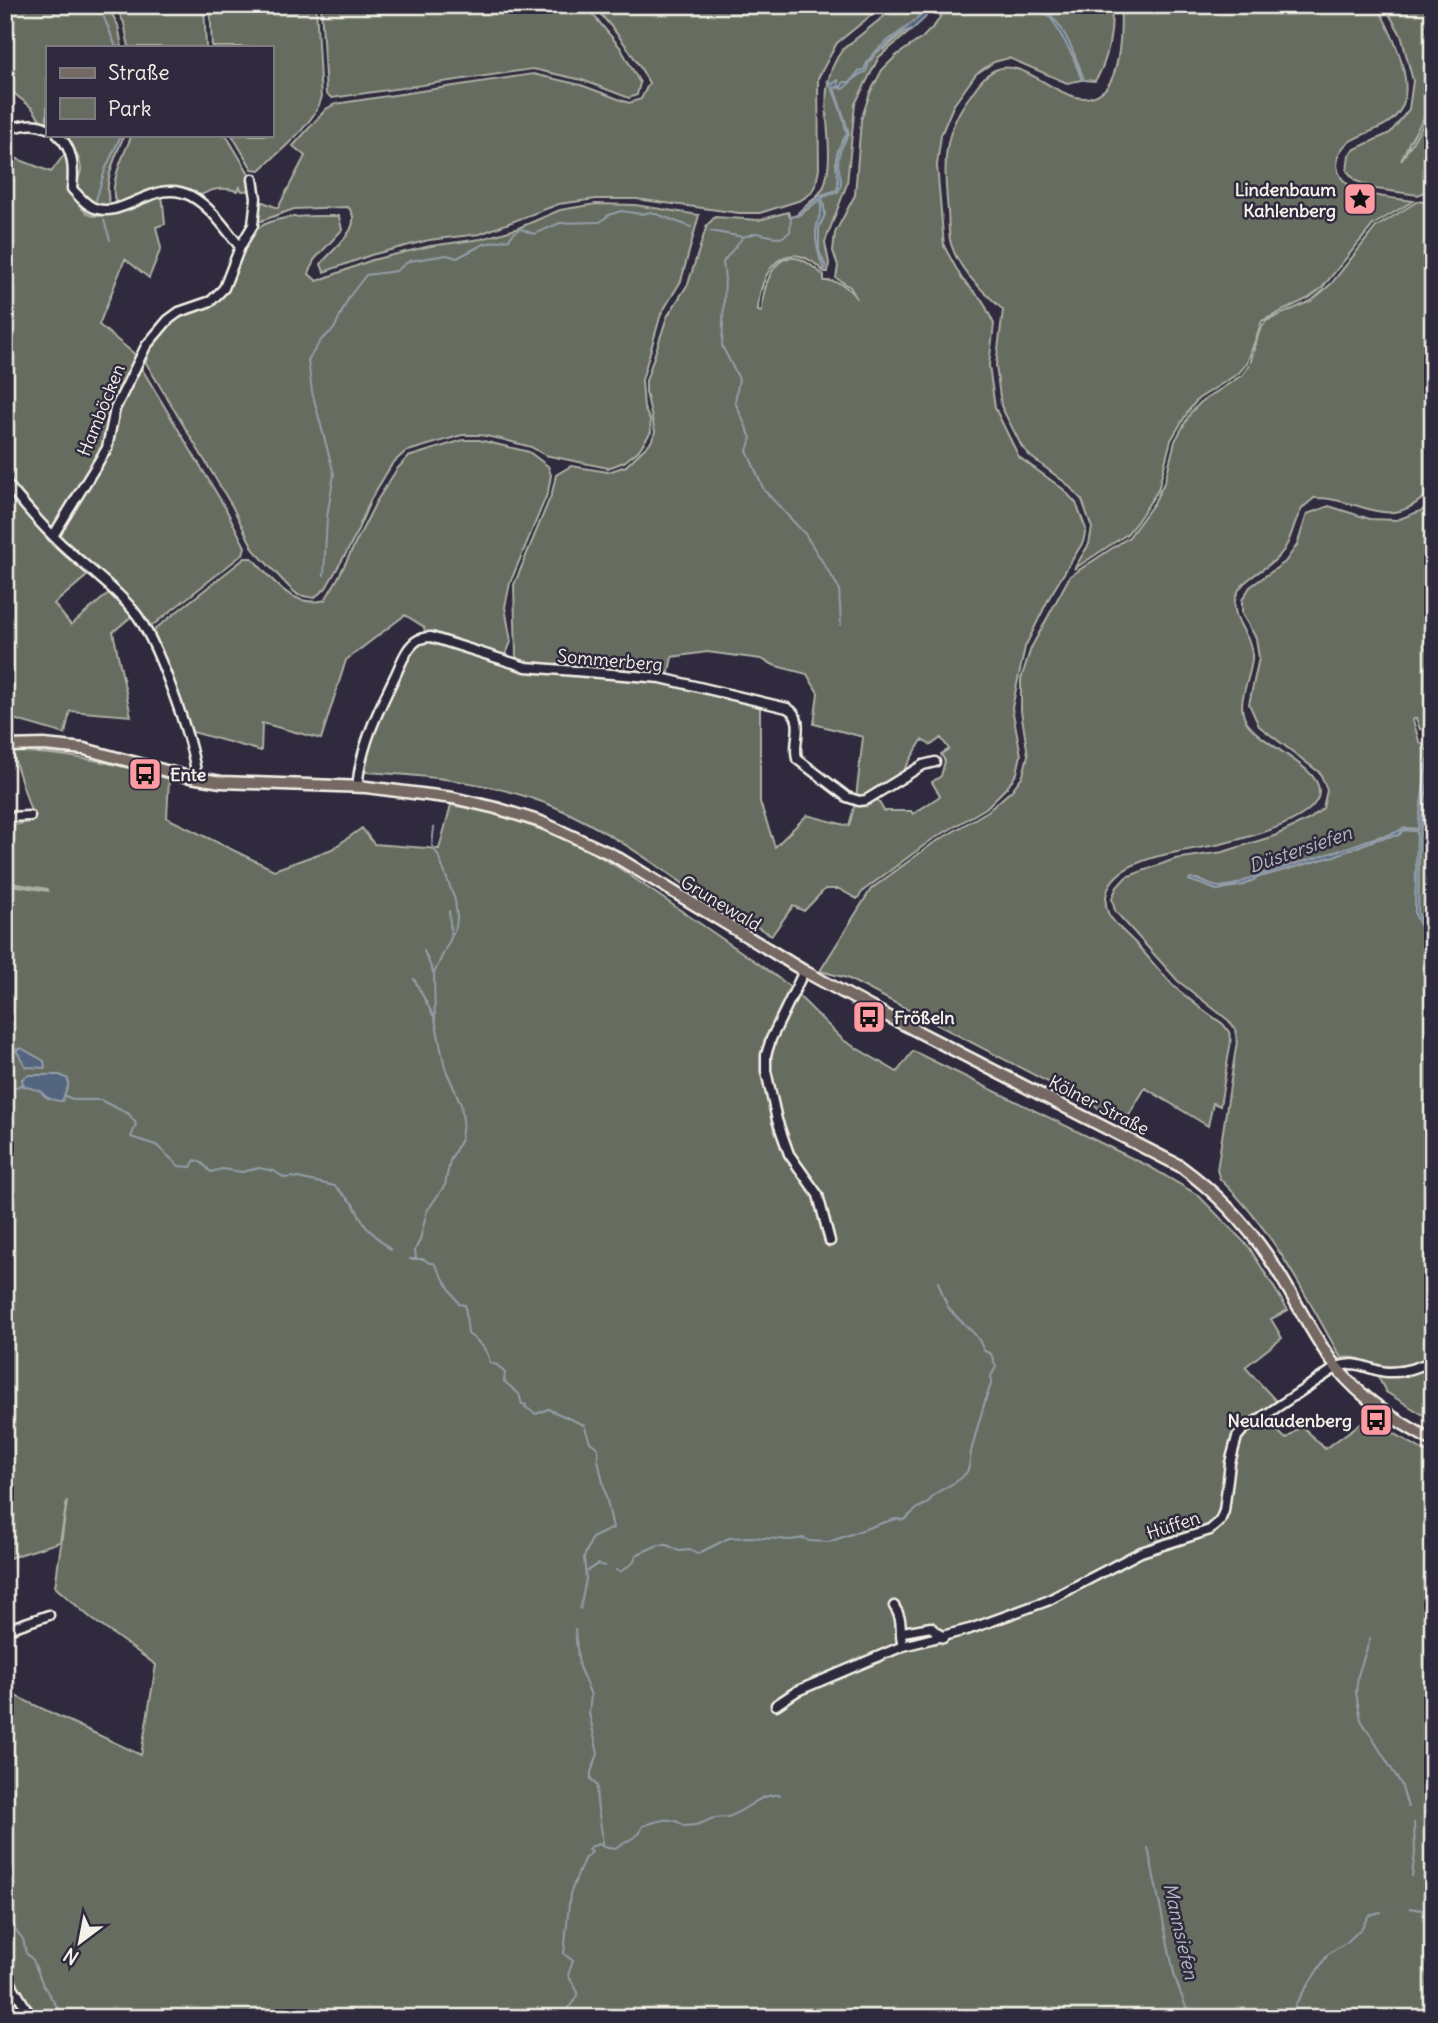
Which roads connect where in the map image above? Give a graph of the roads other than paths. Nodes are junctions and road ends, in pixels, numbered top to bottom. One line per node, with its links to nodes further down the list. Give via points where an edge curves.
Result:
1 (46, 127): 2 (street, via 31,124)
2 (5, 130)
3 (59, 136): 5 (street, via 74,163 72,189 94,208 107,210 173,190 191,196 210,211)
4 (253, 179): 5 (street, Hamböcken, via 253,225)
5 (240, 247): 7 (street, Hamböcken, via 218,295 179,312 146,346 115,409 107,448)
6 (5, 482): 7 (street)
7 (52, 536): 10 (street, via 117,592 142,622 169,685)
8 (5, 746): 10 (main road, Grunewald, via 84,749)
9 (935, 762): 11 (street, Sommerberg, via 866,800 853,800 797,759 796,715 787,708 661,678 526,667 431,637 416,641 403,659 367,736)
10 (197, 779): 11 (main road, Grunewald)
11 (357, 787): 14 (main road, Grunewald, via 453,797 553,827 613,855)
12 (30, 816): 13 (street)
13 (5, 817)
14 (813, 976): 15 (street, via 771,1039 766,1072 789,1154 818,1195); 17 (main road, Kölner Straße, via 1180,1166 1208,1186 1252,1234)
15 (830, 1241)
16 (1433, 1361): 18 (street, via 1404,1371)
17 (1337, 1367): 18 (street, via 1349,1362); 20 (main road, Kölner Straße, via 1381,1411); 25 (street, Hüffen, via 1237,1437 1224,1511 1210,1530 1141,1552 1047,1601)
18 (1371, 1368): 19 (street)
19 (1370, 1380)
20 (1433, 1441)
21 (894, 1606): 24 (street)
22 (49, 1615): 23 (street)
23 (5, 1630)
24 (903, 1632): 25 (street, via 931,1627); 26 (street)
25 (943, 1637): 26 (street, Hüffen)
26 (903, 1646): 27 (street, Hüffen, via 797,1691)
27 (776, 1705)
28 (5, 1967): 29 (street)
29 (32, 2018)

